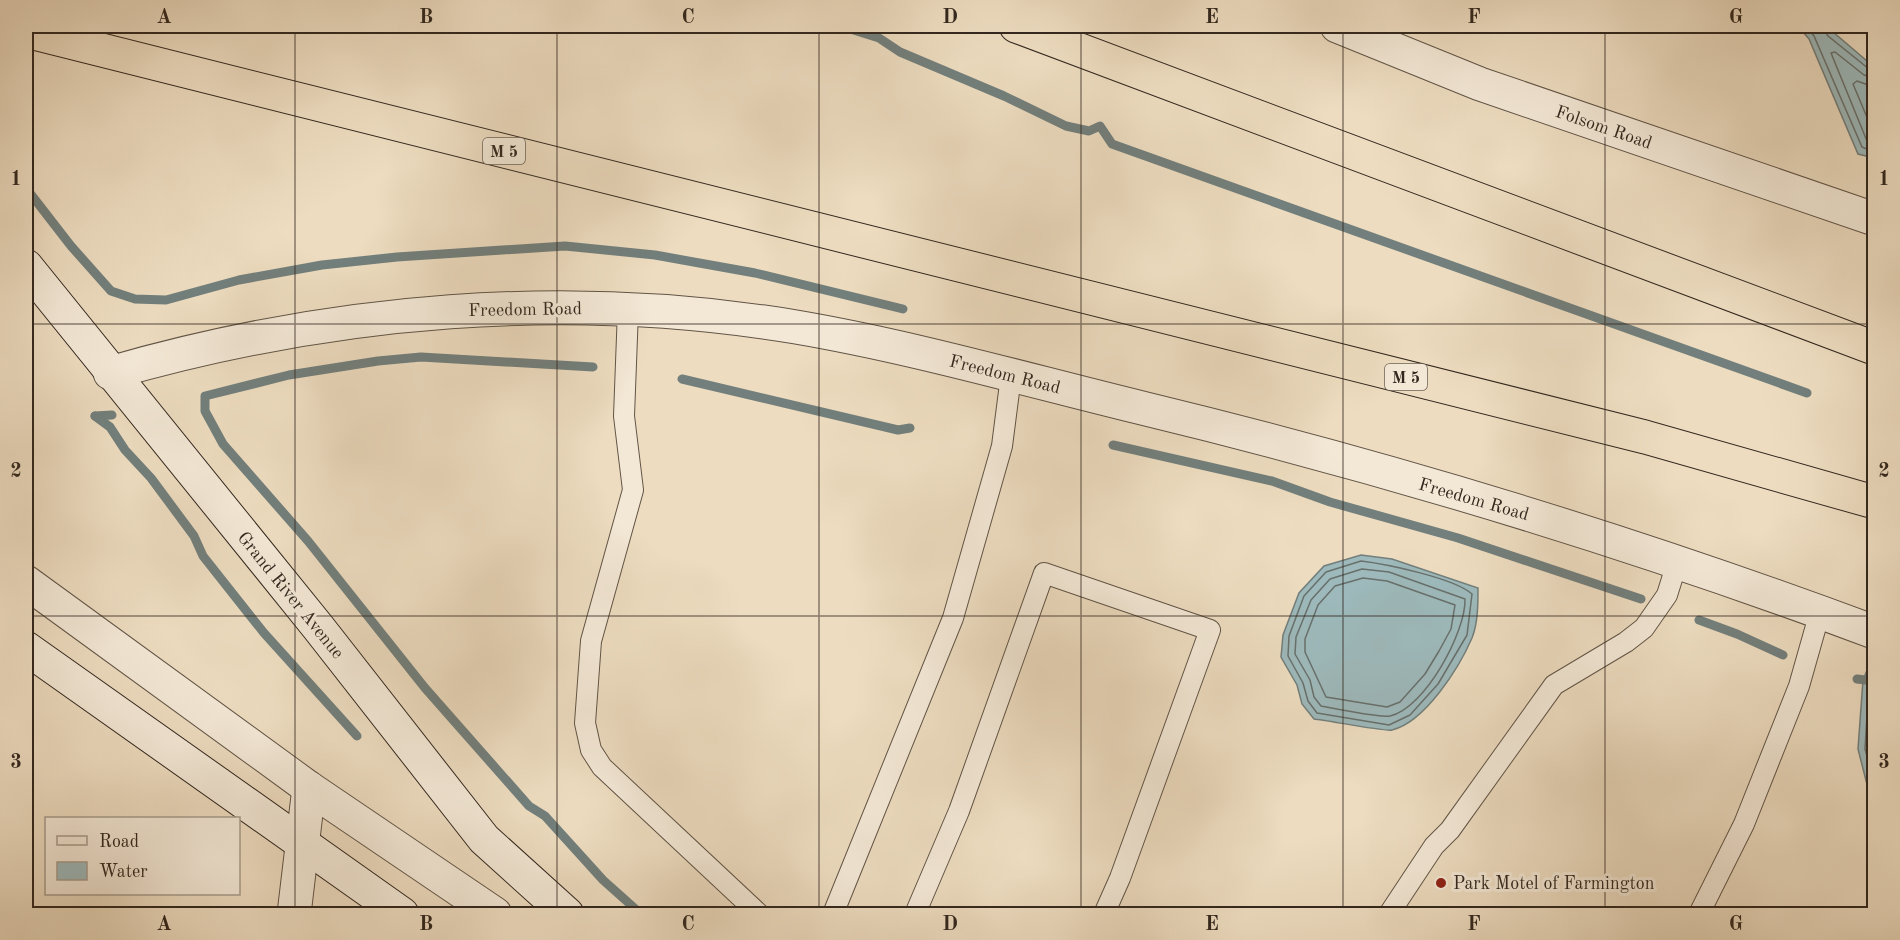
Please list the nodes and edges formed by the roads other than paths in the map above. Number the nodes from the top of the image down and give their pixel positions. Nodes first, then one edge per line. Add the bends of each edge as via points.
1 (1016, 26) edge
2 (1336, 26) edge
3 (26, 32) edge
4 (1875, 219) edge
5 (26, 266) edge
6 (628, 310) junction
7 (1875, 348) edge
8 (110, 373) junction
9 (1011, 376) junction
10 (1875, 502) edge
11 (1677, 562) junction
12 (26, 582) edge
13 (1820, 612) junction
14 (1875, 632) edge
15 (26, 648) edge
16 (309, 788) junction
17 (300, 844) junction
18 (294, 915) edge
19 (402, 915) edge
20 (495, 915) edge
21 (567, 915) edge
22 (759, 915) edge
23 (833, 915) edge
24 (915, 915) edge
25 (1104, 915) edge
26 (1389, 915) edge
27 (1699, 915) edge

1 - 7 highway
2 - 4 street, Folsom Road via 1480,84
3 - 10 highway, M 5 via 1645,437
5 - 8 street, Grand River Avenue
6 - 8 street, Freedom Road via 519,307 436,311 308,328 171,355
6 - 9 street, Freedom Road via 795,327 925,353
6 - 22 lane via 624,416 633,490 591,641 585,723 591,750 602,767
8 - 21 street, Grand River Avenue via 318,627 484,839
9 - 11 street, Freedom Road via 1266,438
9 - 23 lane via 1002,446 953,618
11 - 13 street, Freedom Road
11 - 26 lane via 1667,595 1644,628 1554,685 1450,830 1434,846
12 - 16 street
13 - 14 street, Freedom Road
13 - 27 lane via 1799,686 1774,750 1744,824
15 - 17 street
16 - 17 street
16 - 20 street
17 - 18 street
17 - 19 street
24 - 25 lane via 959,811 1044,573 1210,630

